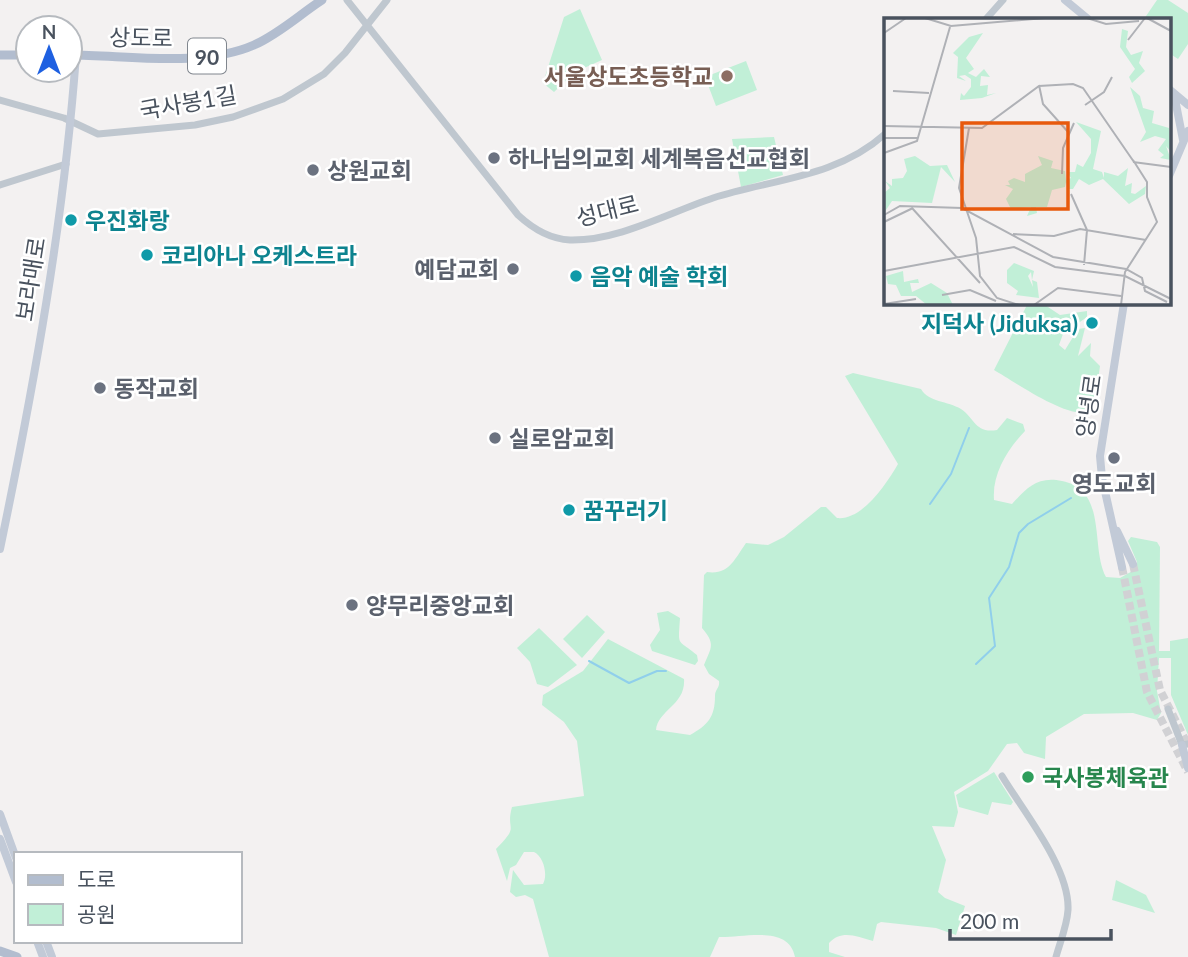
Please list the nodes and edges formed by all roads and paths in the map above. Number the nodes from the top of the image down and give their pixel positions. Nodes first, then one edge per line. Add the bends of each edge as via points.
1 (322, 0) edge
2 (347, 0) edge
3 (387, 0) edge
4 (1003, 0) edge
5 (1065, 0) edge
6 (987, 18) edge
7 (1086, 18) edge
8 (366, 25) junction
9 (84, 55) edge
10 (73, 84) edge
11 (1171, 92) edge
12 (0, 100) edge
13 (1188, 105) edge
14 (72, 124) junction
15 (1188, 131) edge
16 (884, 135) edge
17 (1183, 140) junction
18 (66, 164) junction
19 (1170, 173) edge
20 (0, 185) edge
21 (1124, 304) edge
22 (1110, 515) junction
23 (0, 549) edge
24 (1132, 564) tunnel mouth
25 (1122, 567) tunnel mouth
26 (1168, 709) dead end
27 (1185, 744) edge
28 (1188, 753) edge
29 (1188, 768) edge
30 (1002, 776) dead end
31 (0, 814) edge
32 (0, 839) edge
33 (14, 852) edge
34 (14, 877) edge
35 (0, 951) edge
36 (17, 957) edge
37 (1056, 957) edge

1 - 9 main road, 상도로 / 90 via 265,40 230,53
2 - 8 street, 성대로
3 - 8 street, 국사봉1길
4 - 6 street
5 - 7 main road
8 - 14 street, 국사봉1길 via 324,74 283,99 233,117 98,134
8 - 16 street, 성대로 via 518,215 533,227 566,240 607,235 715,197 804,176 856,156
10 - 14 main road, 보라매로
11 - 13 main road
11 - 17 main road
12 - 14 street
14 - 18 main road, 보라매로
15 - 17 main road
17 - 19 main road
18 - 20 street
18 - 23 main road, 보라매로 via 32,386
21 - 22 main road, 양녕로 via 1100,456
22 - 24 main road, 양녕로
22 - 25 main road, 양녕로
26 - 27 street
27 - 28 main road
27 - 29 main road
30 - 37 street via 1063,880 1068,909
31 - 33 main road
32 - 34 main road
35 - 36 main road

